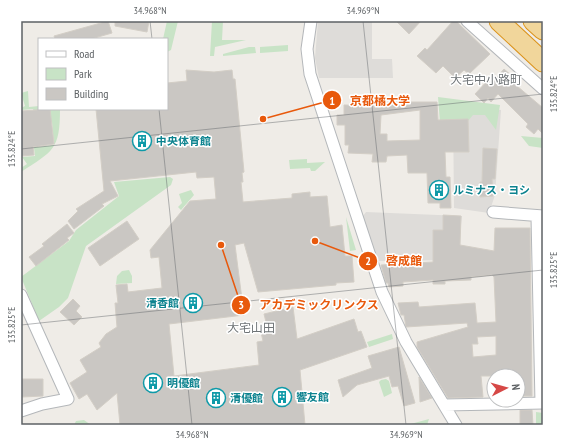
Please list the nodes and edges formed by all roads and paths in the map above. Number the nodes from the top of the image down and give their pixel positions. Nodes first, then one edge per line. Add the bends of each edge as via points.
1 (311, 21) edge
2 (467, 21) edge
3 (499, 21) edge
4 (533, 21) edge
5 (543, 30) edge
6 (543, 62) edge
7 (543, 89) edge
8 (493, 212) dead end
9 (540, 216) edge
10 (21, 295) edge
11 (542, 403) edge
12 (444, 405) junction
13 (21, 411) edge
14 (456, 425) edge

1 - 12 street via 307,49 310,74 382,292 406,342
2 - 7 street
3 - 6 highway
4 - 5 highway
8 - 9 street
9 - 11 street
10 - 13 street via 68,399
11 - 12 street
12 - 14 street

